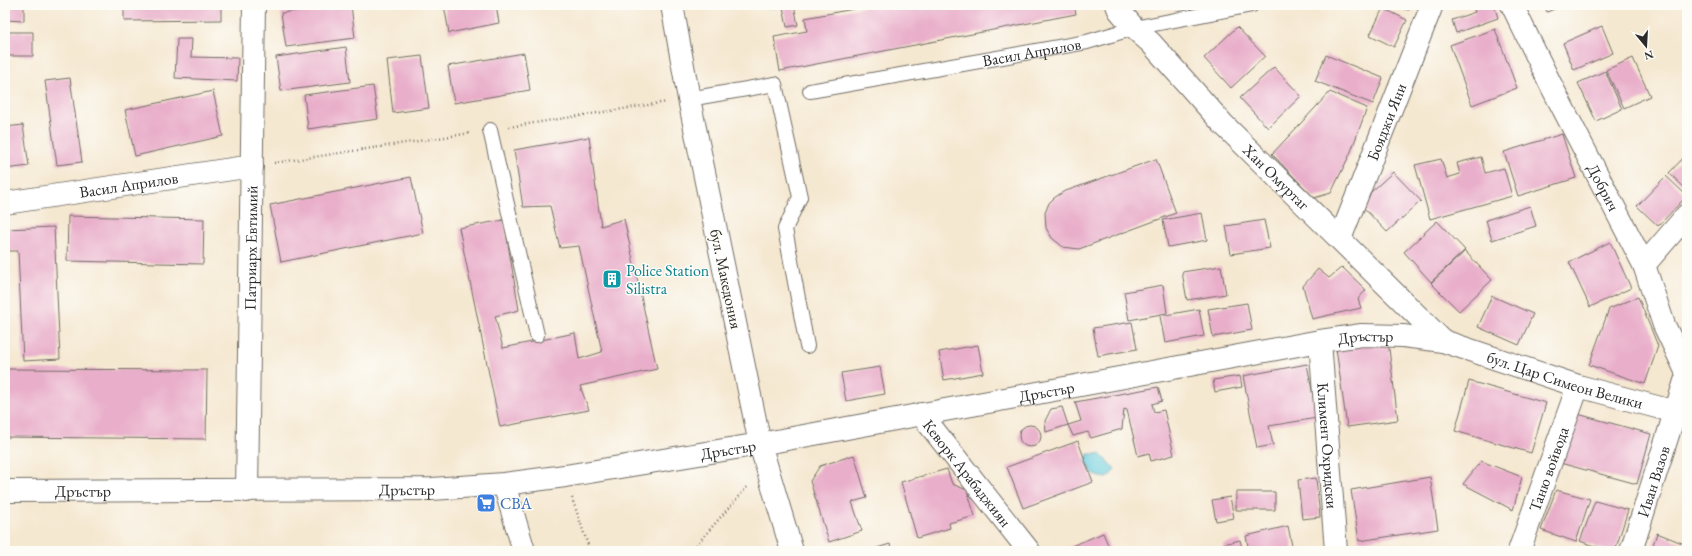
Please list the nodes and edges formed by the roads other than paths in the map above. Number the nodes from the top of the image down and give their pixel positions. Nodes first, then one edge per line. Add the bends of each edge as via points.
1 (254, 5) edge
2 (672, 5) edge
3 (1117, 5) edge
4 (1252, 5) edge
5 (1432, 5) edge
6 (1512, 5) edge
7 (1134, 28) junction
8 (810, 91) dead end
9 (689, 99) junction
10 (490, 130) dead end
11 (252, 166) junction
12 (5, 203) edge
13 (1687, 215) edge
14 (1340, 239) junction
15 (1644, 265) junction
16 (537, 335) dead end
17 (1320, 341) junction
18 (1443, 342) junction
19 (807, 346) dead end
20 (1687, 374) edge
21 (1578, 386) junction
22 (921, 414) junction
23 (1682, 414) edge
24 (760, 444) junction
25 (504, 484) junction
26 (5, 491) edge
27 (247, 491) junction
28 (524, 551) edge
29 (792, 551) edge
30 (1029, 551) edge
31 (1336, 551) edge
32 (1519, 551) edge
33 (1631, 551) edge

1 - 11 street, Патриарх Евтимий
2 - 9 street, бул. Македония
3 - 7 street, Хан Омуртаг
4 - 7 lane, Васил Априлов
5 - 14 street, Бояджи Яни
6 - 15 street, Добрич
7 - 8 lane, Васил Априлов via 1087,42
7 - 14 street, Хан Омуртаг via 1151,43 1223,124
9 - 19 lane via 775,84 800,197 785,229
9 - 24 street, бул. Македония
10 - 16 lane
11 - 12 street, Васил Априлов
11 - 27 street, Патриарх Евтимий
13 - 15 street
14 - 18 street, Хан Омуртаг
15 - 20 street, Добрич via 1664,325
17 - 18 street, Дръстър via 1362,336 1403,336
17 - 22 street, Дръстър
17 - 31 street, Климент Охридски
18 - 21 street, бул. Цар Симеон Велики
20 - 23 street, Добрич
21 - 23 street, бул. Цар Симеон Велики
21 - 32 street, Таню войвода
22 - 24 street, Дръстър
22 - 30 street, Кеворк Арабаджиян
23 - 33 street, Иван Вазов
24 - 25 street, Дръстър
24 - 29 street, бул. Македония
25 - 27 street, Дръстър via 432,489
25 - 28 street
26 - 27 street, Дръстър

